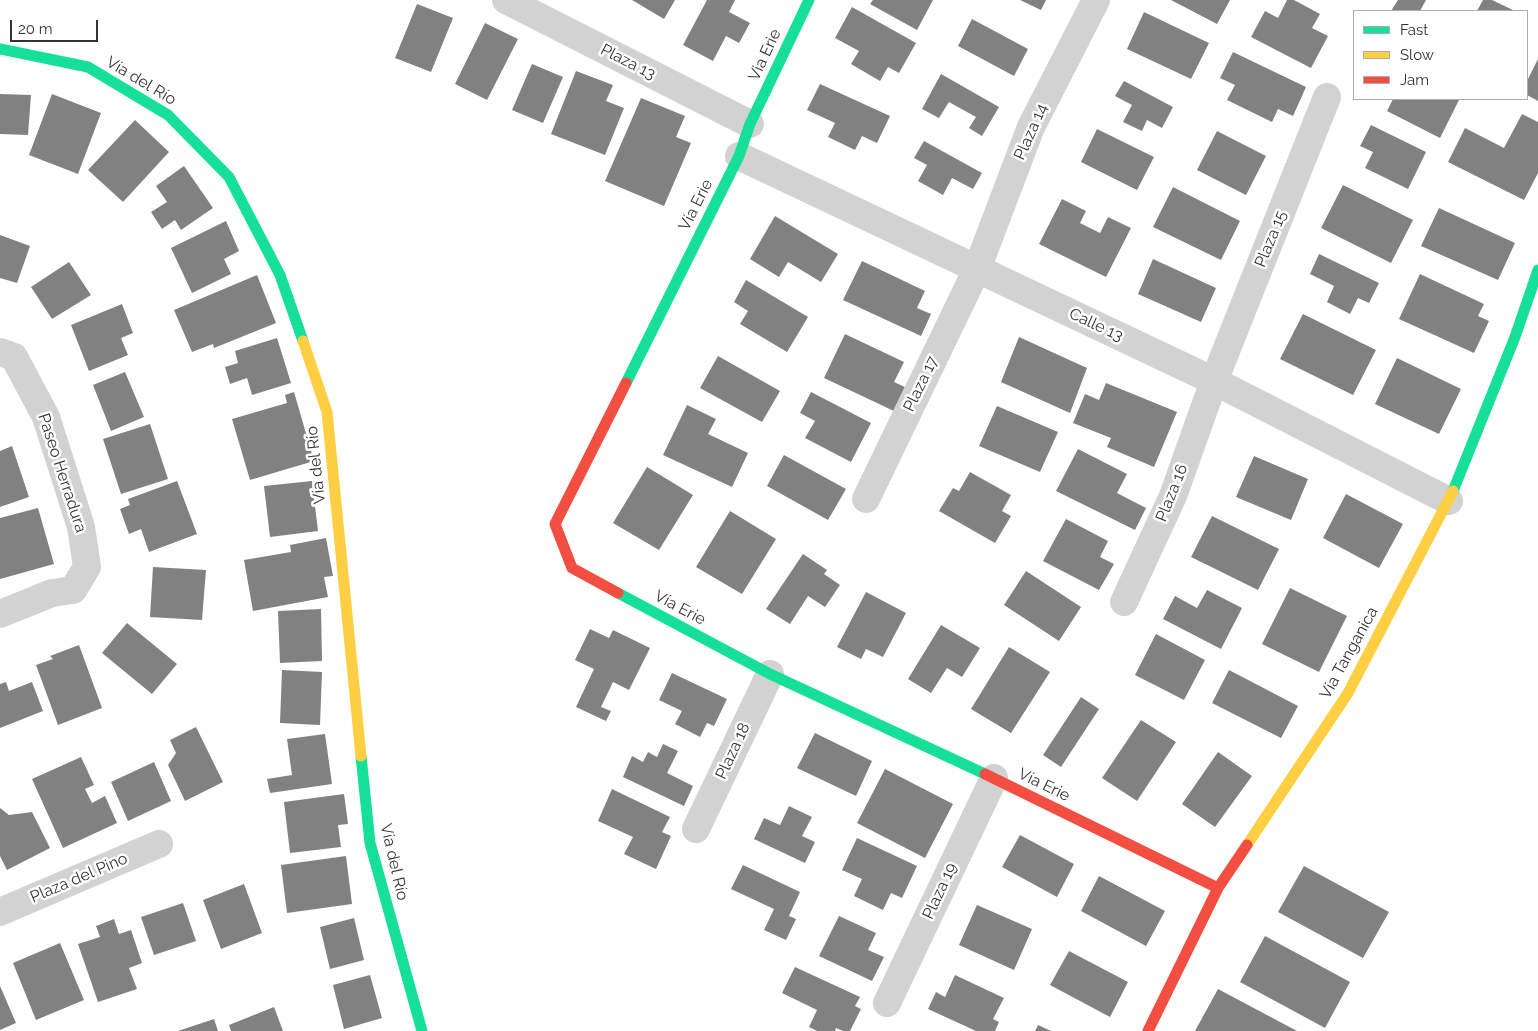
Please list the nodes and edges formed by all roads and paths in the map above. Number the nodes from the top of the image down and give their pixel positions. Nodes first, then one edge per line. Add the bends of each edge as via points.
1 (506, 0) edge
2 (809, 0) edge
3 (1096, 0) edge
4 (0, 49) edge
5 (1327, 97) dead end
6 (750, 124) junction
7 (738, 156) junction
8 (977, 270) junction
9 (1538, 270) edge
10 (0, 352) edge
11 (1214, 381) junction
12 (866, 499) dead end
13 (1449, 501) junction
14 (1124, 602) dead end
15 (0, 614) edge
16 (770, 674) junction
17 (994, 778) junction
18 (696, 829) dead end
19 (159, 844) dead end
20 (1218, 888) junction
21 (0, 912) edge
22 (887, 1003) dead end
23 (422, 1031) edge
24 (1148, 1031) edge

1 - 6 street, Plaza 13
2 - 6 street, Via Erie
3 - 8 street, Plaza 14 via 1031,126
4 - 23 street, Vía del Río via 88,67 168,115 229,177 280,275 327,412 370,843
5 - 11 street, Plaza 15
6 - 7 street, Vía Erie
7 - 8 street, Calle 13
7 - 16 street, Vía Erie via 555,524 572,568
8 - 11 street, Calle 13
8 - 12 street, Plaza 17
9 - 13 street, Vía Tanganica via 1515,337
10 - 15 street, Paseo Herradura via 14,357 46,417 81,527 87,567 73,590 52,593
11 - 13 street, Calle 13
11 - 14 street, Plaza 16 via 1173,496
13 - 20 street, Vía Tanganica via 1348,693
16 - 17 street, Vía Erie
16 - 18 street, Plaza 18
17 - 20 street, Vía Erie
17 - 22 street, Plaza 19
19 - 21 street, Plaza del Pino
20 - 24 street, Vía Tanganica

